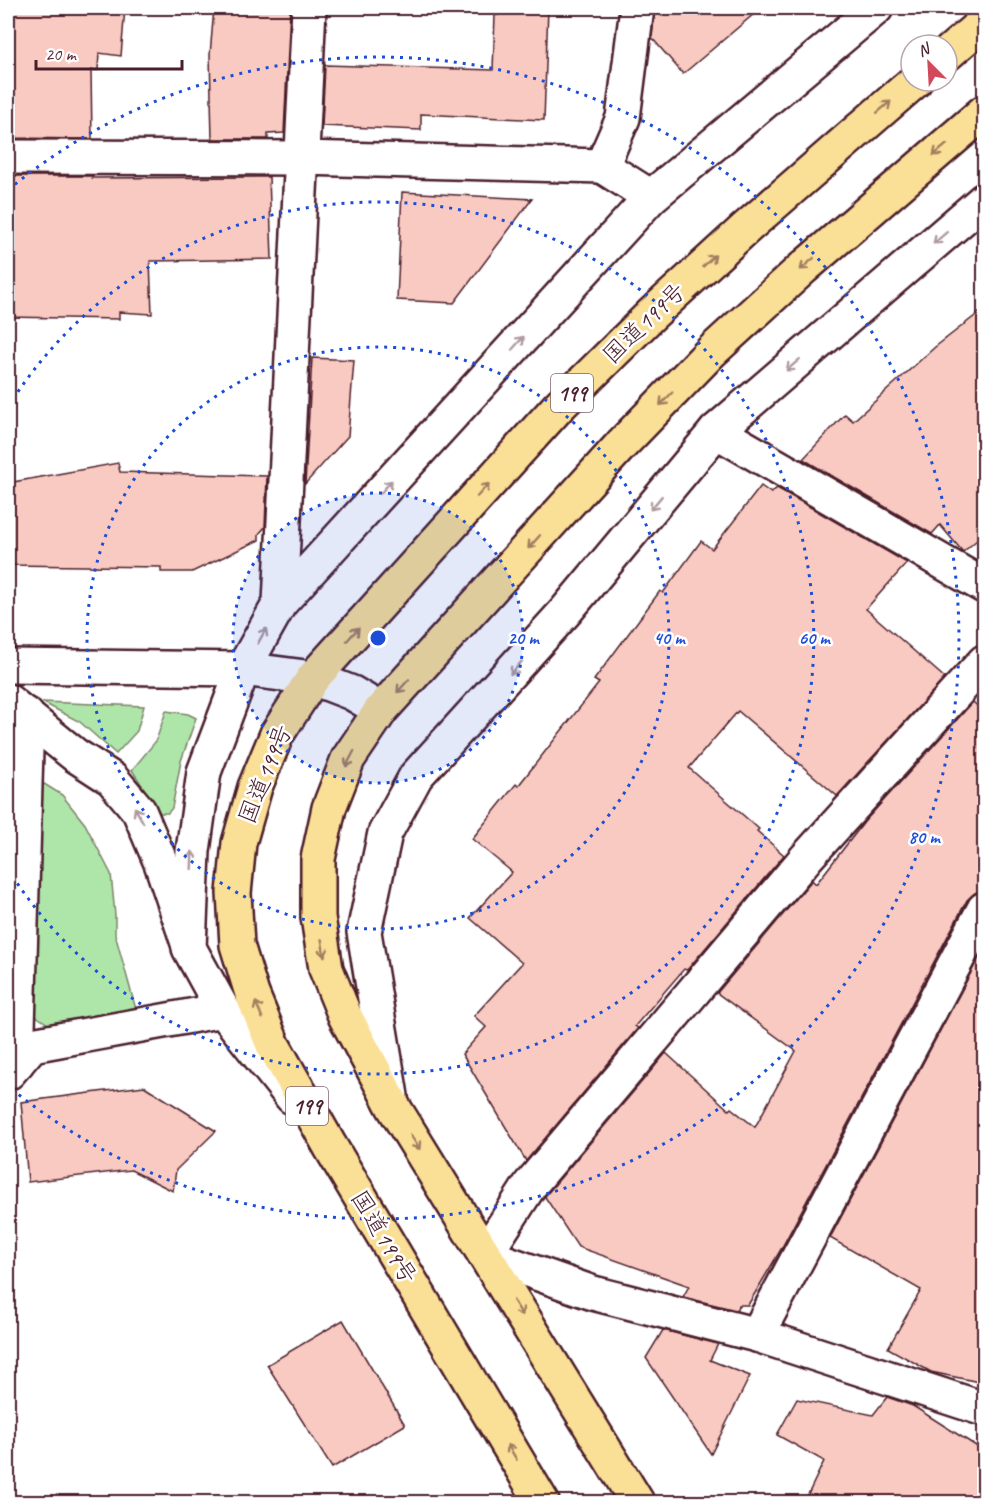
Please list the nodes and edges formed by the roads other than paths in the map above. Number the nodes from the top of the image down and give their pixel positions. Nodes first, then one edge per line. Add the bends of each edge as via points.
1 (309, 8) edge
2 (637, 8) edge
3 (876, 8) edge
4 (984, 22) edge
5 (959, 44) edge
6 (901, 93) edge
7 (984, 112) edge
8 (8, 158) edge
9 (302, 158) junction
10 (602, 166) junction
11 (651, 197) junction
12 (984, 200) edge
13 (716, 431) junction
14 (984, 586) edge
15 (280, 603) junction
16 (984, 662) edge
17 (8, 666) edge
18 (243, 669) junction
19 (313, 678) junction
20 (17, 708) edge
21 (381, 710) junction
22 (984, 909) edge
23 (189, 948) junction
24 (223, 1010) junction
25 (12, 1068) edge
26 (393, 1106) junction
27 (330, 1146) junction
28 (485, 1255) junction
29 (757, 1335) junction
30 (984, 1409) edge
31 (542, 1503) edge
32 (637, 1503) edge

1 - 9 street
2 - 10 street via 623,118
3 - 11 street
4 - 5 highway
19 -> 6 highway, 国道199号 / 199 via 559,406 651,314
7 -> 21 highway via 786,284 687,377
8 - 9 street
9 - 10 street
9 - 15 street
10 - 11 street
15 -> 11 street
12 -> 13 street
13 - 14 street
13 -> 26 street via 565,612 417,776 385,833 364,932
18 -> 15 street
16 - 28 street via 807,857 545,1167
17 - 18 street
18 - 19 street
23 -> 18 street via 193,851 204,772
19 - 21 street via 352,693
27 -> 19 highway, 国道199号 / 199 via 273,1045 252,994 237,945 234,893 239,843 255,787 277,734
23 -> 20 street via 139,811 112,779
20 - 25 street
21 -> 26 highway via 348,759 329,808 318,859 318,918 326,969 337,997
22 - 29 street
23 - 24 street
24 - 25 street via 32,1045
24 - 27 street
26 -> 28 highway
31 -> 27 highway, 国道199号 / 199
28 - 29 street via 593,1293
28 -> 32 highway
29 - 30 street

